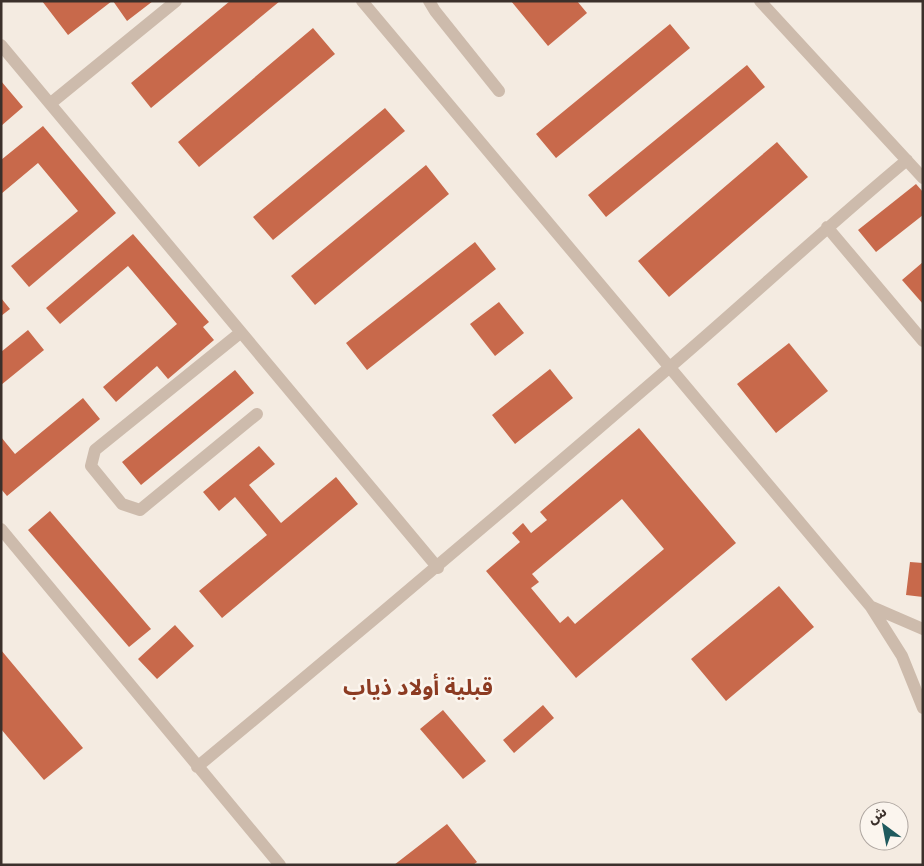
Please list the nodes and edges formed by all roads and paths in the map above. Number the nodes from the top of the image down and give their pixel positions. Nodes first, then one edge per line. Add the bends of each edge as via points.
1 (176, 1) edge
2 (362, 1) edge
3 (429, 1) edge
4 (760, 1) edge
5 (1, 45) edge
6 (498, 91) dead end
7 (51, 102) junction
8 (907, 160) junction
9 (923, 178) edge
10 (827, 227) junction
11 (240, 333) junction
12 (923, 340) edge
13 (670, 367) junction
14 (257, 414) dead end
15 (3, 536) edge
16 (438, 568) junction
17 (871, 607) junction
18 (923, 629) edge
19 (918, 684) edge
20 (923, 708) edge
21 (197, 767) junction
22 (280, 865) edge

1 - 7 street
2 - 13 street
3 - 6 street
4 - 8 street
5 - 7 street
7 - 11 street
8 - 9 street
8 - 10 street
10 - 12 street
10 - 13 street
11 - 14 street via 94,450 91,466 122,504 140,510
11 - 16 street
13 - 16 street
13 - 17 street
15 - 21 street
16 - 21 street
17 - 18 street
17 - 19 street
19 - 20 street
21 - 22 street

